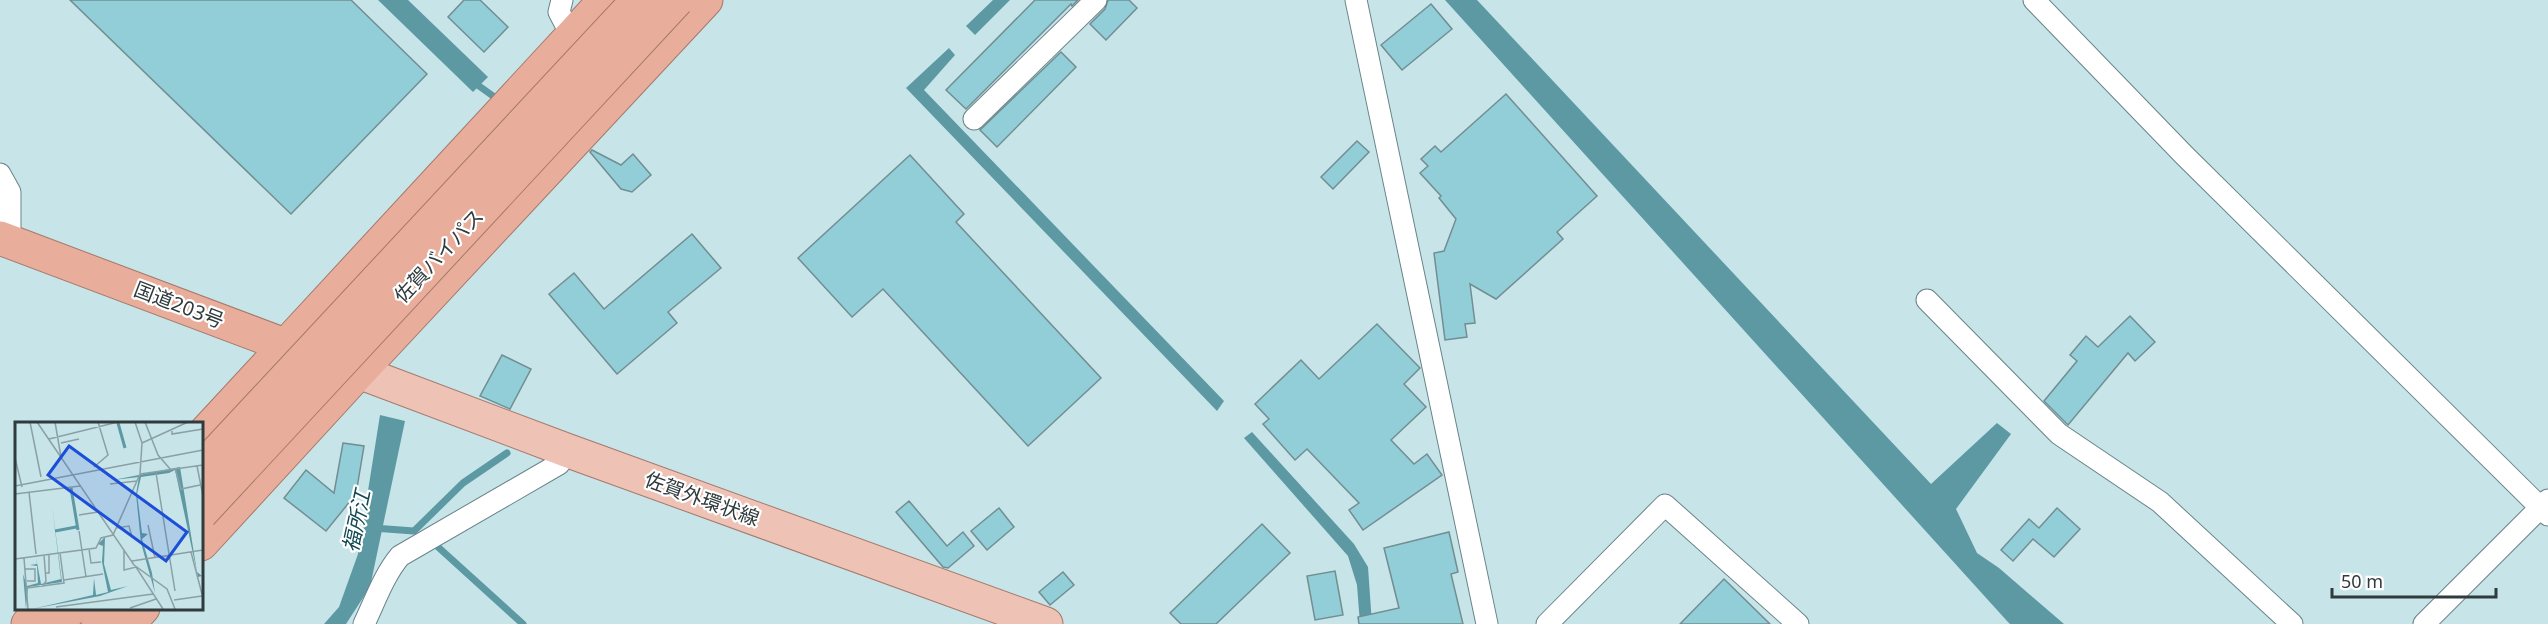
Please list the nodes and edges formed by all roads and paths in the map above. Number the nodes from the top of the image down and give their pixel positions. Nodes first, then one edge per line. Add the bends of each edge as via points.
1 (562, 0) edge
2 (605, 0) edge
3 (638, 0) edge
4 (676, 0) edge
5 (706, 0) edge
6 (1096, 0) edge
7 (1356, 0) edge
8 (2034, 0) edge
9 (571, 35) junction
10 (974, 119) dead end
11 (0, 174) edge
12 (5, 239) edge
13 (1927, 300) dead end
14 (285, 345) junction
15 (359, 372) junction
16 (202, 435) edge
17 (566, 450) junction
18 (202, 468) edge
19 (2546, 508) edge
20 (202, 512) edge
21 (202, 543) edge
22 (43, 609) edge
23 (71, 609) edge
24 (112, 609) edge
25 (142, 609) edge
26 (28, 624) edge
27 (56, 624) edge
28 (98, 624) edge
29 (128, 624) edge
30 (364, 624) edge
31 (1046, 624) edge
32 (1487, 624) edge
33 (1547, 624) edge
34 (1798, 624) edge
35 (2292, 624) edge
36 (2424, 624) edge

1 - 9 street via 559,12
2 - 9 highway
3 - 18 highway, 佐賀バイパス, bridge
4 - 20 highway, 佐賀バイパス, bridge
5 - 15 highway
6 - 10 street
7 - 32 street
8 - 19 street via 2184,155
9 - 14 highway
11 - 12 street via 10,192
12 - 14 highway, 国道203号
13 - 35 street via 2059,434 2160,502
14 - 15 highway, 国道203号
14 - 16 highway
15 - 17 main road, 佐賀外環状線
15 - 21 highway
17 - 30 street via 559,464 400,556 389,569
17 - 31 main road, 佐賀外環状線
19 - 36 street
22 - 26 highway
23 - 27 highway
24 - 28 highway
25 - 29 highway
33 - 34 street via 1665,506

